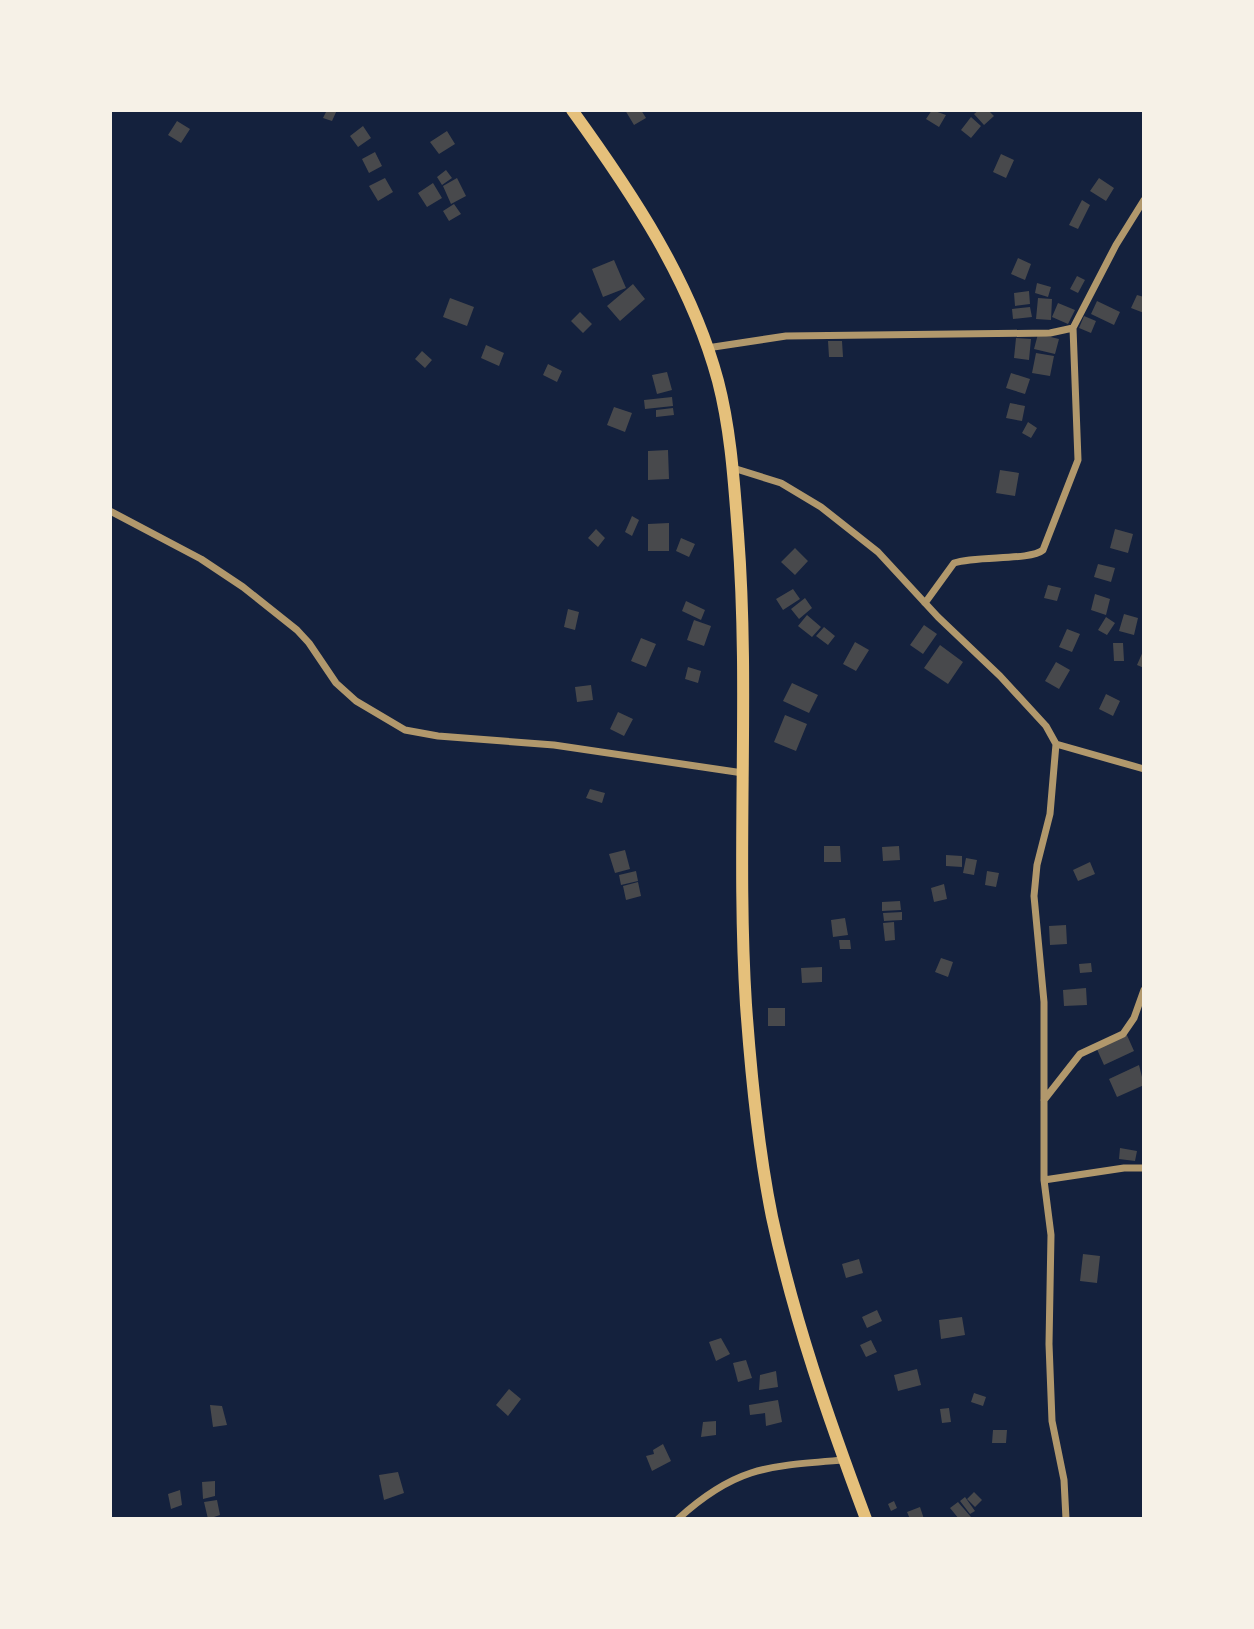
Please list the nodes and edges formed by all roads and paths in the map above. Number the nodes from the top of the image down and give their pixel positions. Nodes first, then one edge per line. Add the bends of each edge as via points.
1 (572, 110) edge
2 (1144, 200) edge
3 (1073, 328) junction
4 (707, 348) junction
5 (733, 468) junction
6 (110, 511) edge
7 (925, 603) junction
8 (1056, 744) junction
9 (1144, 769) edge
10 (744, 773) junction
11 (1144, 990) edge
12 (1044, 1101) junction
13 (1144, 1168) edge
14 (1044, 1180) junction
15 (844, 1460) junction
16 (678, 1519) edge
17 (866, 1519) edge
18 (1066, 1519) edge

1 - 4 main road via 642,211 681,285
2 - 3 street
3 - 4 street via 1050,333 786,335
3 - 7 street via 1078,460 1042,550 1026,557 985,556 954,563
4 - 5 main road via 726,416
5 - 7 street via 781,483 821,507 878,552
5 - 10 main road via 744,610
6 - 10 street via 243,587 297,630 356,702 405,730 554,745
7 - 8 street via 1000,676 1046,726
8 - 9 street
8 - 12 street via 1051,814 1034,896 1044,1002
10 - 15 main road via 746,1004 759,1138 789,1286
11 - 12 street via 1134,1018 1122,1034 1080,1054
12 - 14 street
13 - 14 street
14 - 18 street via 1051,1235 1052,1421 1064,1480
15 - 16 street via 769,1466 733,1478 703,1495
15 - 17 main road

